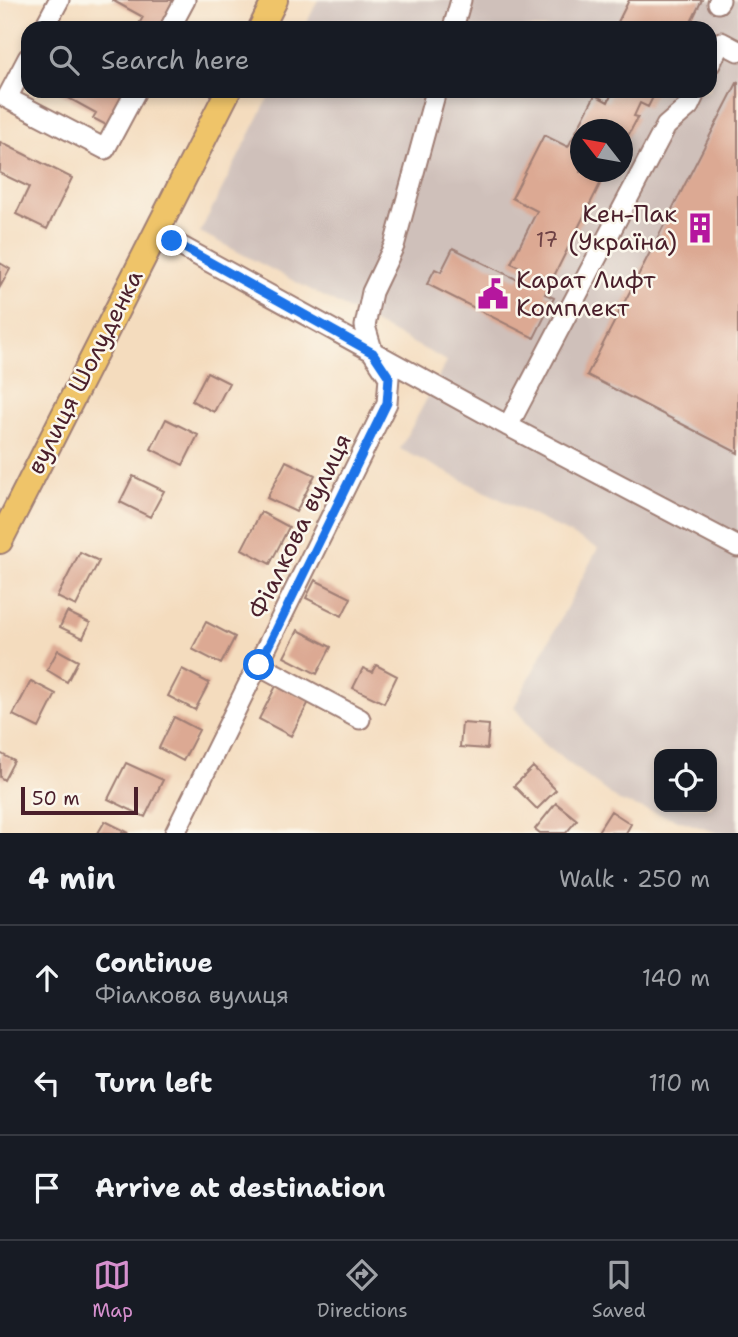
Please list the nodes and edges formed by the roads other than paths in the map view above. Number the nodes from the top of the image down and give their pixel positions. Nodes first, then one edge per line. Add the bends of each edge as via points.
1 (59, 0) edge
2 (185, 0) edge
3 (275, 0) edge
4 (461, 0) edge
5 (48, 21) edge
6 (174, 21) edge
7 (264, 21) edge
8 (455, 21) edge
9 (717, 50) edge
10 (738, 51) edge
11 (21, 71) edge
12 (132, 98) edge
13 (224, 98) edge
14 (434, 98) edge
15 (693, 98) edge
16 (155, 232) junction
17 (373, 353) junction
18 (508, 426) junction
19 (0, 541) edge
20 (738, 548) edge
21 (259, 665) junction
22 (360, 719) dead end
23 (175, 833) edge

1 - 5 street
2 - 6 street
3 - 7 main road
4 - 8 street
9 - 10 street via 721,42
11 - 12 street via 7,98 105,149
13 - 16 main road, вулиця Шолуденка
14 - 17 street, Фіалкова вулиця via 394,246 372,292 365,326
15 - 18 street via 666,126
16 - 17 street
16 - 19 main road, вулиця Шолуденка
17 - 18 street
17 - 21 street, Фіалкова вулиця via 389,377 387,403
18 - 20 street
21 - 22 street
21 - 23 street, Фіалкова вулиця

